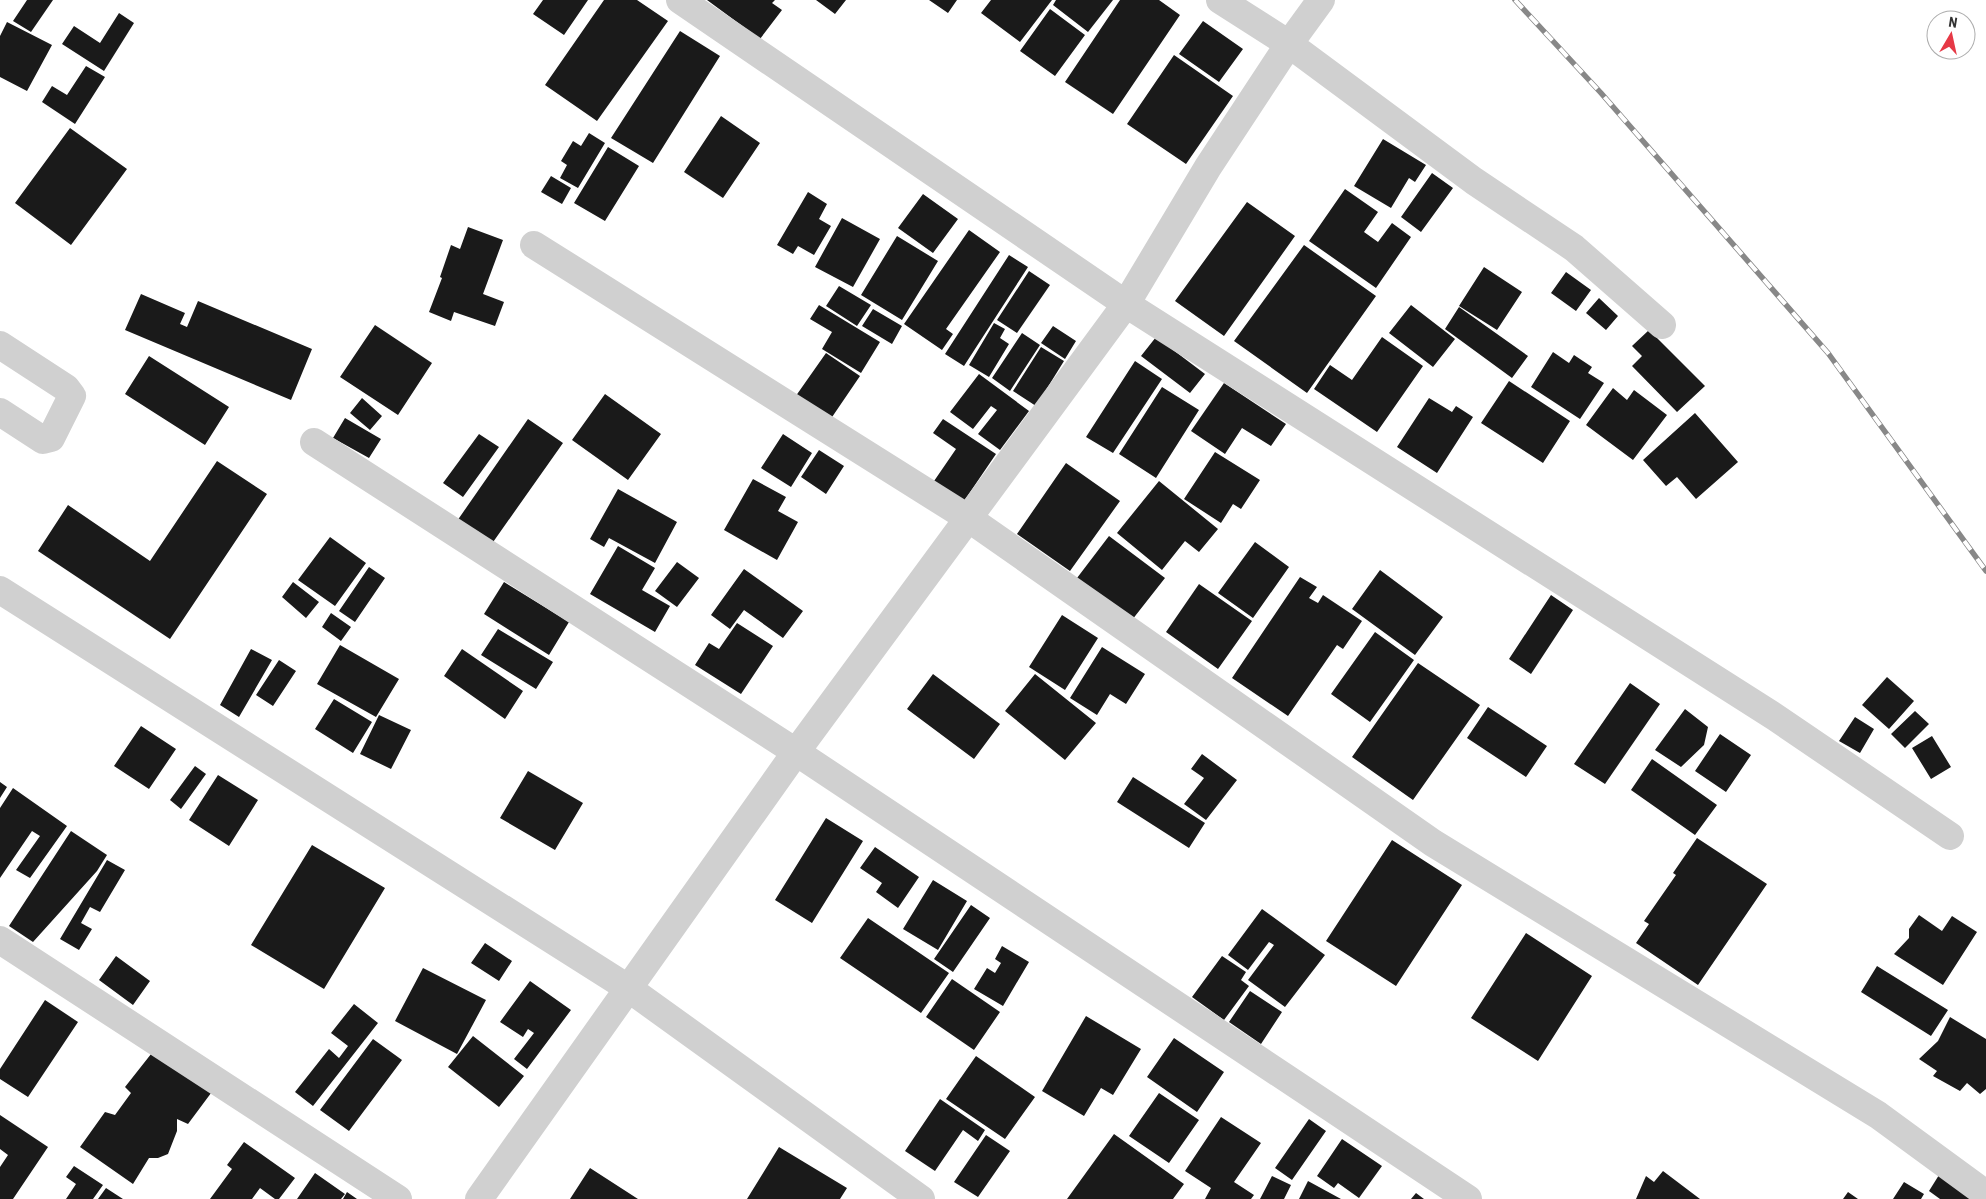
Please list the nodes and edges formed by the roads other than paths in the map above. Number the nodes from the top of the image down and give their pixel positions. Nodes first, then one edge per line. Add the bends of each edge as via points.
1 (680, 0) edge
2 (1220, 0) edge
3 (1321, 0) edge
4 (1289, 44) junction
5 (534, 245) dead end
6 (1126, 304) junction
7 (1662, 325) dead end
8 (0, 345) edge
9 (0, 412) edge
10 (314, 442) dead end
11 (968, 518) junction
12 (0, 590) edge
13 (796, 752) junction
14 (1950, 836) dead end
15 (0, 940) edge
16 (628, 988) junction
17 (1986, 1194) edge
18 (398, 1199) edge
19 (479, 1199) edge
20 (921, 1199) edge
21 (1468, 1199) edge

1 - 6 street
2 - 4 street
3 - 4 street
4 - 6 street via 1208,167
4 - 7 street via 1474,181 1574,248
5 - 11 street
6 - 11 street
6 - 14 street via 1774,717
8 - 9 street via 66,388 72,396 51,438 43,440
10 - 13 street
11 - 13 street
11 - 17 street via 1433,843 1878,1115
12 - 16 street
13 - 16 street
13 - 21 street
15 - 18 street
16 - 19 street
16 - 20 street

